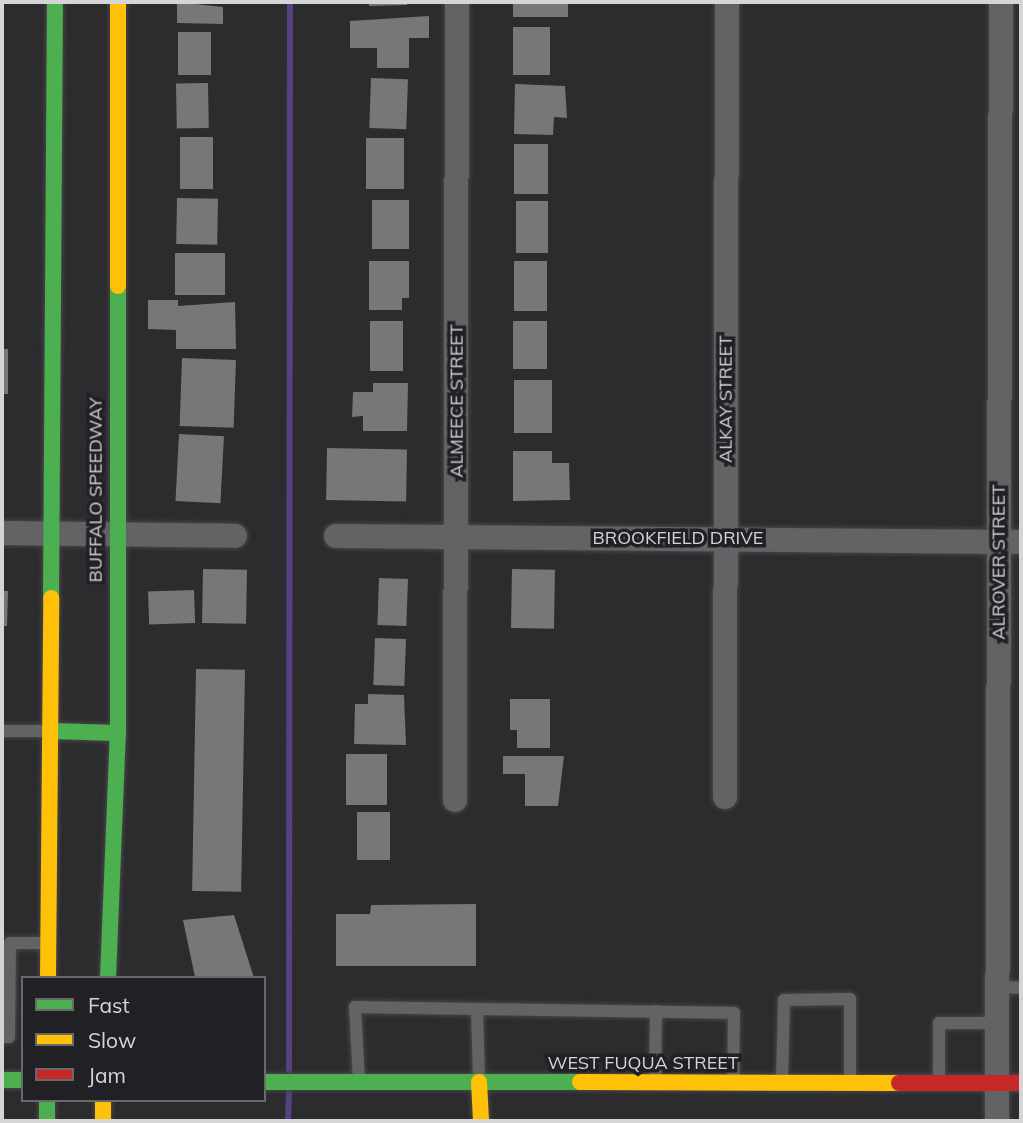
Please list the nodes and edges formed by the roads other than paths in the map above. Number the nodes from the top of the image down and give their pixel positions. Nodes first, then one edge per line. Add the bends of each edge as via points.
1 (55, 2) edge
2 (118, 2) edge
3 (457, 2) edge
4 (726, 2) edge
5 (1001, 2) edge
6 (114, 532) junction
7 (2, 533) edge
8 (50, 533) junction
9 (235, 536) dead end
10 (336, 536) dead end
11 (457, 538) junction
12 (726, 538) junction
13 (1010, 542) edge
14 (2, 731) edge
15 (51, 731) junction
16 (118, 733) junction
17 (725, 797) dead end
18 (454, 800) dead end
19 (48, 943) junction
20 (6, 973) edge
21 (47, 976) edge
22 (108, 976) edge
23 (1010, 987) edge
24 (477, 1009) junction
25 (656, 1011) junction
26 (998, 1023) junction
27 (2, 1037) edge
28 (2, 1080) edge
29 (21, 1080) edge
30 (266, 1082) edge
31 (359, 1082) junction
32 (479, 1082) junction
33 (655, 1082) junction
34 (733, 1082) junction
35 (782, 1083) junction
36 (850, 1083) junction
37 (939, 1083) junction
38 (1010, 1083) edge
39 (47, 1102) edge
40 (103, 1102) edge
41 (47, 1121) edge
42 (103, 1121) edge
43 (481, 1121) edge
44 (998, 1121) edge

1 - 8 main road
2 - 6 main road, BUFFALO SPEEDWAY
3 - 11 street, ALMEECE STREET
4 - 12 street, ALKAY STREET
5 - 13 street, ALROVER STREET
6 - 8 street
6 - 9 street
6 - 16 main road, BUFFALO SPEEDWAY
7 - 8 street
8 - 15 main road
10 - 11 street, BROOKFIELD DRIVE
11 - 12 street, BROOKFIELD DRIVE
11 - 18 street, ALMEECE STREET
12 - 13 street, BROOKFIELD DRIVE
12 - 17 street, ALKAY STREET
13 - 23 street, ALROVER STREET
14 - 15 lane
15 - 16 main road
15 - 19 main road
16 - 22 main road, BUFFALO SPEEDWAY
19 - 20 lane via 10,943
19 - 21 main road
20 - 27 lane via 9,1037
23 - 26 street, ALROVER STREET
24 - 25 lane
24 - 31 lane via 355,1007
24 - 32 lane
25 - 33 lane
25 - 34 lane via 733,1013
26 - 37 lane via 939,1023
26 - 38 street, ALROVER STREET
28 - 29 main road
30 - 31 main road, WEST FUQUA STREET
31 - 32 main road, WEST FUQUA STREET
32 - 33 main road, WEST FUQUA STREET
32 - 43 main road
33 - 34 main road, WEST FUQUA STREET
34 - 35 main road, WEST FUQUA STREET
35 - 36 main road, WEST FUQUA STREET
35 - 36 lane via 784,1000 850,999
36 - 37 main road, WEST FUQUA STREET
37 - 38 main road, WEST FUQUA STREET
38 - 44 street, ALROVER STREET
39 - 41 main road
40 - 42 main road

